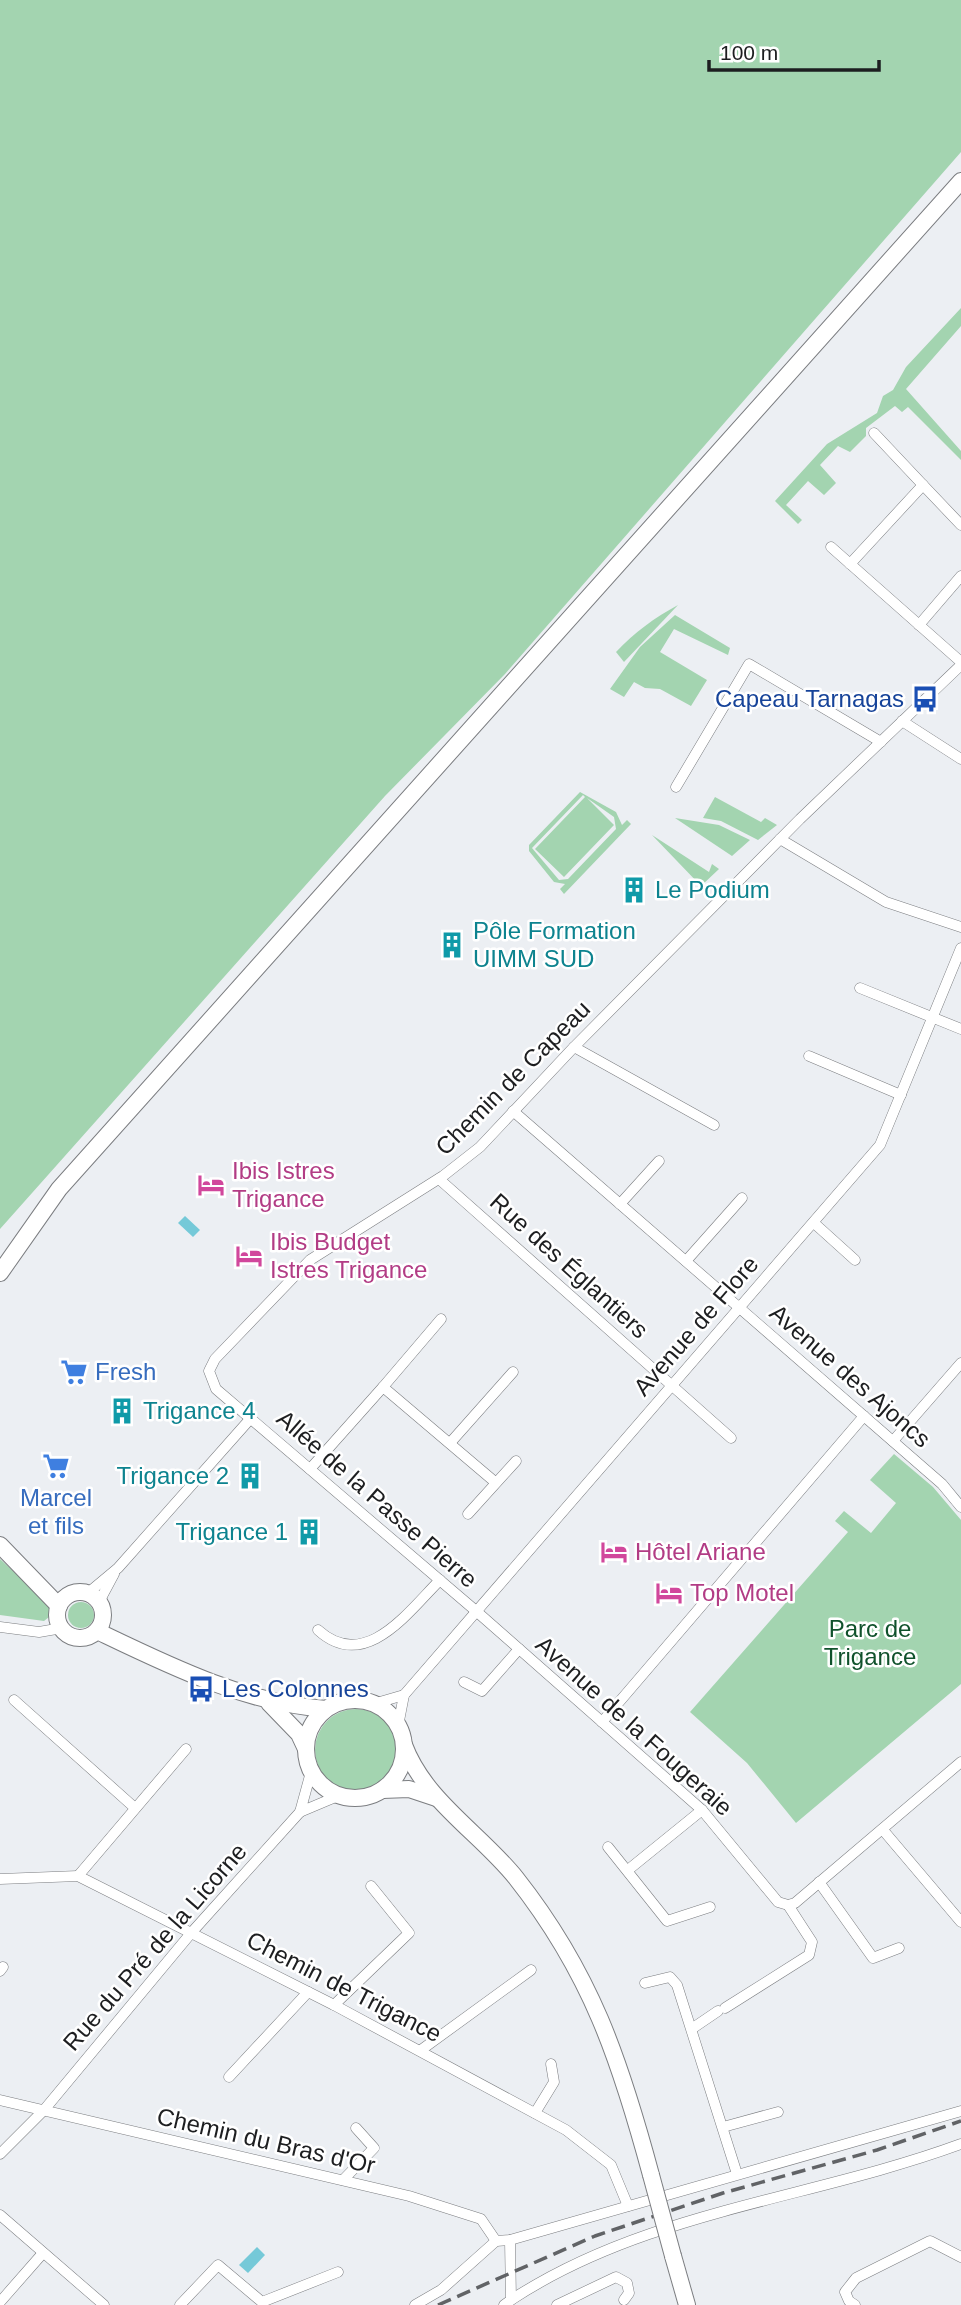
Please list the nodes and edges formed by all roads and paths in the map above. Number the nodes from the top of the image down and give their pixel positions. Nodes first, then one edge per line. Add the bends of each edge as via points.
1 (961, 181) edge
2 (874, 433) dead end
3 (923, 485) junction
4 (961, 525) edge
5 (831, 547) dead end
6 (850, 564) junction
7 (961, 576) edge
8 (919, 625) junction
9 (961, 664) edge
10 (902, 721) junction
11 (881, 742) junction
12 (961, 759) edge
13 (676, 787) dead end
14 (780, 839) junction
15 (961, 927) edge
16 (961, 948) edge
17 (860, 988) dead end
18 (933, 1017) junction
19 (961, 1029) edge
20 (574, 1047) junction
21 (809, 1056) dead end
22 (901, 1095) junction
23 (513, 1111) junction
24 (715, 1125) dead end
25 (659, 1161) dead end
26 (439, 1179) junction
27 (742, 1198) dead end
28 (620, 1204) junction
29 (814, 1223) junction
30 (855, 1260) dead end
31 (686, 1261) junction
32 (0, 1273) edge
33 (740, 1309) junction
34 (441, 1319) dead end
35 (961, 1363) edge
36 (513, 1372) dead end
37 (671, 1385) junction
38 (383, 1387) junction
39 (864, 1416) junction
40 (251, 1418) junction
41 (731, 1438) dead end
42 (893, 1441) junction
43 (450, 1443) junction
44 (516, 1461) dead end
45 (310, 1469) junction
46 (495, 1482) junction
47 (961, 1507) edge
48 (468, 1514) dead end
49 (0, 1545) edge
50 (32, 1575) junction
51 (440, 1580) junction
52 (59, 1606) junction
53 (92, 1607) junction
54 (476, 1611) junction
55 (0, 1628) edge
56 (62, 1629) junction
57 (318, 1630) dead end
58 (519, 1649) junction
59 (464, 1682) dead end
60 (404, 1695) junction
61 (14, 1700) dead end
62 (269, 1703) junction
63 (373, 1704) junction
64 (326, 1709) junction
65 (602, 1722) junction
66 (398, 1726) junction
67 (404, 1745) junction
68 (186, 1749) dead end
69 (306, 1749) junction
70 (959, 1769) edge
71 (311, 1772) junction
72 (382, 1790) junction
73 (338, 1796) junction
74 (436, 1798) junction
75 (135, 1808) junction
76 (702, 1810) junction
77 (300, 1812) junction
78 (883, 1830) junction
79 (608, 1847) dead end
80 (628, 1870) junction
81 (78, 1876) junction
82 (0, 1880) edge
83 (819, 1882) junction
84 (371, 1886) dead end
85 (788, 1905) junction
86 (710, 1907) dead end
87 (961, 1922) edge
88 (192, 1933) junction
89 (899, 1948) dead end
90 (531, 1970) dead end
91 (645, 1983) dead end
92 (308, 1992) junction
93 (334, 2005) junction
94 (693, 2028) junction
95 (421, 2050) junction
96 (551, 2064) dead end
97 (229, 2077) dead end
98 (0, 2100) edge
99 (44, 2110) junction
100 (961, 2111) edge
101 (778, 2112) dead end
102 (535, 2113) junction
103 (723, 2127) junction
104 (356, 2128) dead end
105 (961, 2144) edge
106 (0, 2154) edge
107 (737, 2174) junction
108 (343, 2180) junction
109 (628, 2206) junction
110 (0, 2216) edge
111 (510, 2240) junction
112 (496, 2241) junction
113 (43, 2252) junction
114 (961, 2257) edge
115 (338, 2272) dead end
116 (624, 2300) dead end
117 (0, 2302) edge
118 (508, 2303) edge
119 (104, 2305) edge
120 (180, 2305) edge
121 (415, 2305) edge
122 (557, 2305) edge
123 (687, 2305) edge
124 (855, 2305) edge

1 - 32 main road via 68,1179
2 - 3 street
3 - 4 street
3 - 6 street
5 - 6 street
6 - 8 street
7 - 8 street
8 - 9 street
9 - 10 street, Chemin de Capeau
10 - 11 street, Chemin de Capeau
10 - 12 street
11 - 13 street via 749,664
11 - 14 street, Chemin de Capeau
14 - 15 street via 886,902
14 - 20 street, Chemin de Capeau
16 - 18 street, Avenue de Flore
17 - 18 street
18 - 19 street
18 - 22 street, Avenue de Flore
20 - 23 street, Chemin de Capeau
20 - 24 street
21 - 22 street
22 - 29 street, Avenue de Flore via 880,1145
23 - 26 street, Chemin de Capeau via 480,1147
23 - 28 street, Avenue des Ajoncs
25 - 28 street
26 - 37 street, Rue des Églantiers
26 - 40 street, Chemin de Capeau via 310,1260 215,1359 209,1371 216,1389
27 - 31 street
28 - 31 street, Avenue des Ajoncs
29 - 30 street
29 - 33 street, Avenue de Flore
31 - 33 street, Avenue des Ajoncs
33 - 37 street, Avenue de Flore
33 - 39 street, Avenue des Ajoncs
34 - 38 street
35 - 42 street
36 - 43 street
37 - 41 street, Rue des Églantiers
37 - 54 street, Avenue de Flore
38 - 43 street
38 - 45 street
39 - 42 street, Avenue des Ajoncs
39 - 65 street
40 - 45 street, Allée de la Passe Pierre
40 - 53 street via 118,1568
42 - 47 street, Avenue des Ajoncs
43 - 46 street
44 - 46 street
45 - 51 street, Allée de la Passe Pierre
46 - 48 street
49 - 50 main road
50 - 52 main road
50 - 53 main road
51 - 54 street, Allée de la Passe Pierre
51 - 57 street via 383,1636 368,1644 329,1640
52 - 53 main road
52 - 56 main road
53 - 56 main road via 83,1637
53 - 62 main road via 133,1648
54 - 58 street, Avenue de la Fougeraie
54 - 60 street, Avenue de Flore
55 - 56 street
58 - 59 street via 482,1691
58 - 65 street, Avenue de la Fougeraie
60 - 63 street
60 - 66 street, Avenue de Flore
61 - 75 street
62 - 64 main road
62 - 69 main road via 293,1727
63 - 64 main road via 349,1700
63 - 66 main road
64 - 69 main road via 315,1720
65 - 76 street, Avenue de la Fougeraie
66 - 67 main road
67 - 72 main road via 399,1771
67 - 74 main road via 418,1776
68 - 75 street
69 - 71 main road
70 - 78 street
71 - 73 main road
71 - 77 street
72 - 73 main road via 368,1797
72 - 74 main road via 409,1789
73 - 77 street
74 - 123 main road, bridge via 514,1876 580,1972 615,2052
75 - 81 street
76 - 80 street
76 - 85 street, Avenue de la Fougeraie via 778,1902
77 - 88 street, Rue du Pré de la Licorne
78 - 83 street
78 - 87 street
79 - 80 street
80 - 86 street via 667,1921
81 - 82 street, Chemin de Trigance
81 - 88 street, Chemin de Trigance
83 - 85 street
83 - 89 street via 873,1958
84 - 93 street via 409,1933
85 - 94 street, Avenue de la Fougeraie via 812,1942 812,1951
88 - 92 street, Chemin de Trigance
88 - 99 street, Rue du Pré de la Licorne
90 - 95 street
91 - 94 street via 670,1977 681,1992
92 - 93 street, Chemin de Trigance
92 - 97 street
93 - 95 street, Chemin de Trigance
94 - 103 street
95 - 102 street, Chemin de Trigance
96 - 102 street via 554,2082
98 - 99 street, Chemin du Bras d'Or
99 - 106 street, Rue du Pré de la Licorne
99 - 108 street, Chemin du Bras d'Or
100 - 107 street
101 - 103 street
102 - 109 street, Chemin de Trigance via 611,2165
103 - 107 street
104 - 108 street via 373,2148
105 - 118 street via 916,2161 688,2221 542,2280
107 - 109 street
108 - 112 street, Chemin du Bras d'Or via 481,2219
109 - 111 street
110 - 113 street
111 - 112 street
111 - 118 street
112 - 121 street via 441,2290
113 - 117 street
113 - 119 street
114 - 124 street via 930,2241 856,2278 845,2292
115 - 120 street via 262,2302 218,2265
116 - 122 street via 629,2293 627,2283 616,2277

